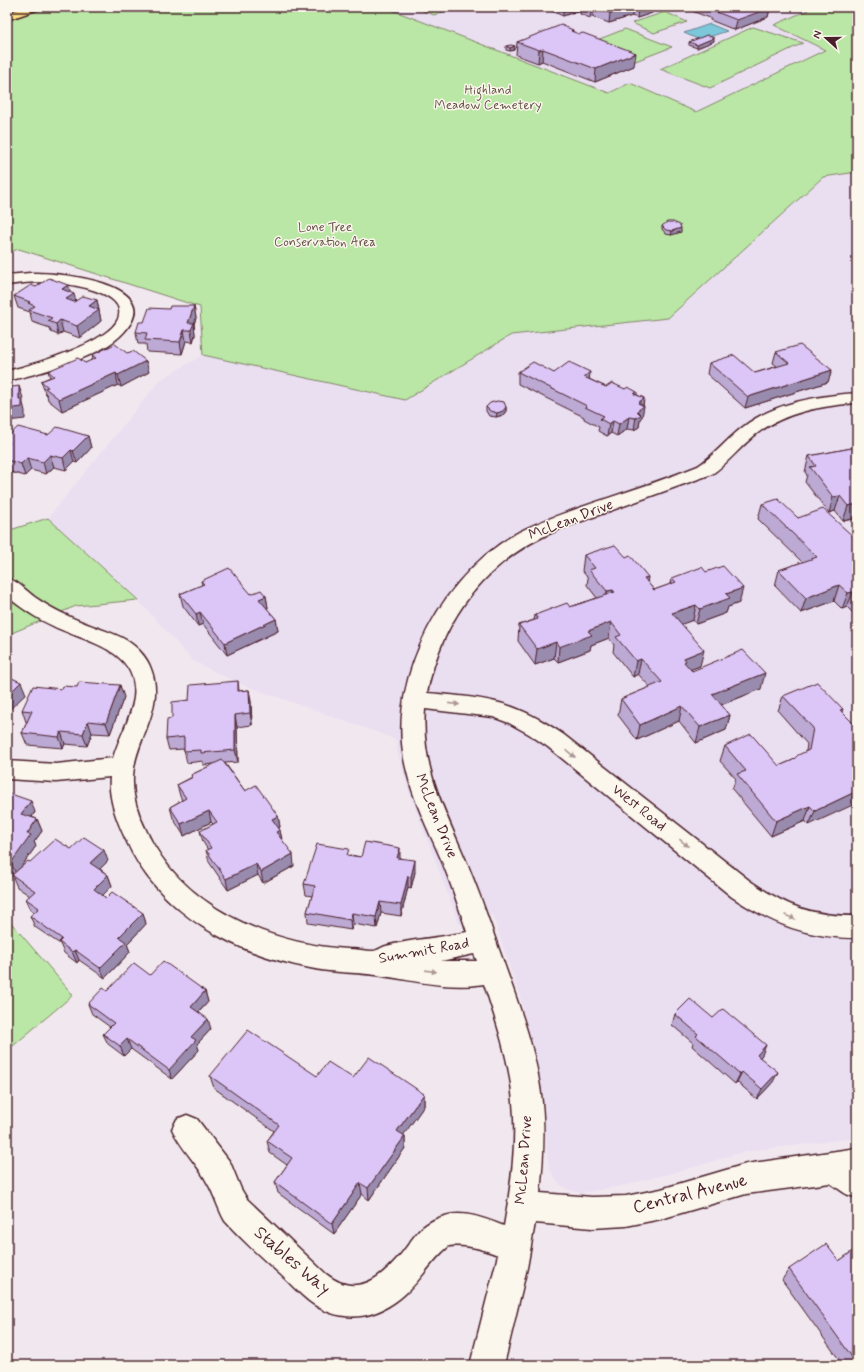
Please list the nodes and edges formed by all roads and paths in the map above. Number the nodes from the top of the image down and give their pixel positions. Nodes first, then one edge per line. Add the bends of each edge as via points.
1 (35, 7) edge
2 (7, 16) edge
3 (7, 280) edge
4 (7, 376) edge
5 (857, 398) edge
6 (7, 585) edge
7 (416, 700) junction
8 (123, 766) junction
9 (7, 770) edge
10 (857, 927) edge
11 (483, 940) junction
12 (365, 962) junction
13 (493, 971) junction
14 (187, 1129) dead end
15 (850, 1171) edge
16 (522, 1205) junction
17 (515, 1245) junction
18 (487, 1365) edge

1 - 2 main road
3 - 4 street via 53,278 91,285 118,295 126,304 127,314 122,325 112,334 84,351
5 - 7 street, McLean Drive via 816,403 778,414 750,431 705,470 556,523 519,541 476,576 451,605 424,661
6 - 8 street, Summit Road via 36,607 68,625 122,647 139,666 145,682 146,699
7 -> 10 street, West Road via 487,708 524,720 556,741 758,900 792,918 808,923
7 - 11 street, McLean Drive via 413,734 418,769 426,796 458,871
8 - 9 street via 56,773
8 - 12 street, Summit Road via 121,782 125,805 139,844 154,867 184,899 221,925 262,943 305,956
11 - 12 street, Summit Road
11 - 13 street, McLean Drive
12 -> 13 street, Summit Road via 458,975
13 - 16 street, McLean Drive via 513,1033 528,1103 528,1149
14 - 17 street, Stables Way via 220,1173 230,1200 239,1214 317,1287 333,1298 357,1302 369,1300 383,1292 405,1273 438,1235 449,1230 474,1233
15 - 16 street, Central Avenue via 744,1179 643,1209 584,1213
16 - 17 street, McLean Drive
17 - 18 street, McLean Drive

